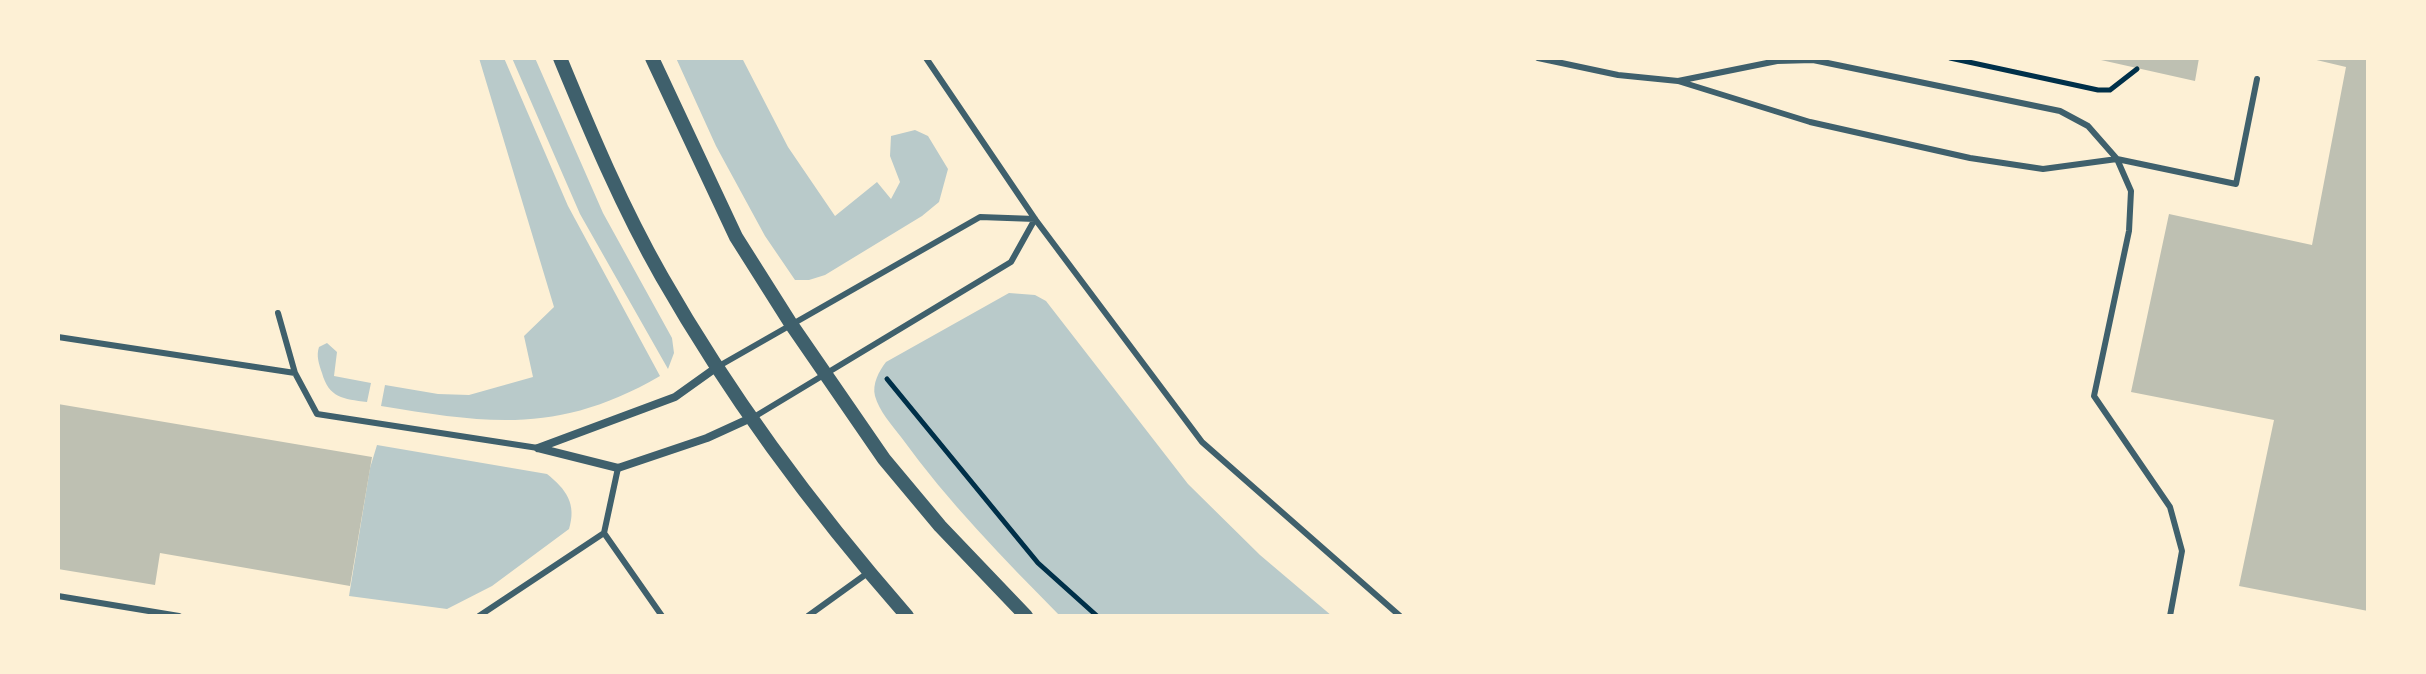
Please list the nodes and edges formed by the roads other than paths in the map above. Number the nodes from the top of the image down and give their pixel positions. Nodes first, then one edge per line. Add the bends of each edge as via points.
1 (560, 58) edge
2 (652, 58) edge
3 (926, 58) edge
4 (1538, 58) edge
5 (2257, 79) dead end
6 (1678, 81) junction
7 (2117, 159) junction
8 (1035, 219) junction
9 (278, 313) dead end
10 (791, 324) junction
11 (58, 337) edge
12 (717, 367) junction
13 (295, 373) junction
14 (825, 373) junction
15 (754, 417) junction
16 (538, 448) junction
17 (618, 468) junction
18 (604, 533) junction
19 (869, 572) junction
20 (58, 596) edge
21 (179, 616) edge
22 (479, 616) edge
23 (662, 616) edge
24 (808, 616) edge
25 (907, 616) edge
26 (1026, 616) edge
27 (1400, 616) edge
28 (2170, 616) edge

1 - 12 street via 607,171
2 - 10 street via 736,237
3 - 8 lane
4 - 6 lane
5 - 7 lane via 2236,184
6 - 7 lane via 1810,122 1970,158 2043,169
6 - 7 lane via 1777,61 1813,60 2060,111 2088,126
7 - 28 lane via 2131,191 2129,231 2094,396 2170,507 2182,551
8 - 10 lane via 980,217
8 - 14 lane via 1011,262
8 - 27 lane via 1202,442
9 - 13 lane
10 - 12 lane
10 - 14 street
11 - 13 lane
12 - 15 street
12 - 16 street via 675,397
13 - 16 lane via 317,414
14 - 15 lane
14 - 26 street via 884,459
15 - 17 street
15 - 19 street
16 - 17 street
17 - 18 lane
18 - 22 lane
18 - 23 lane
19 - 24 lane
19 - 25 street
20 - 21 lane

